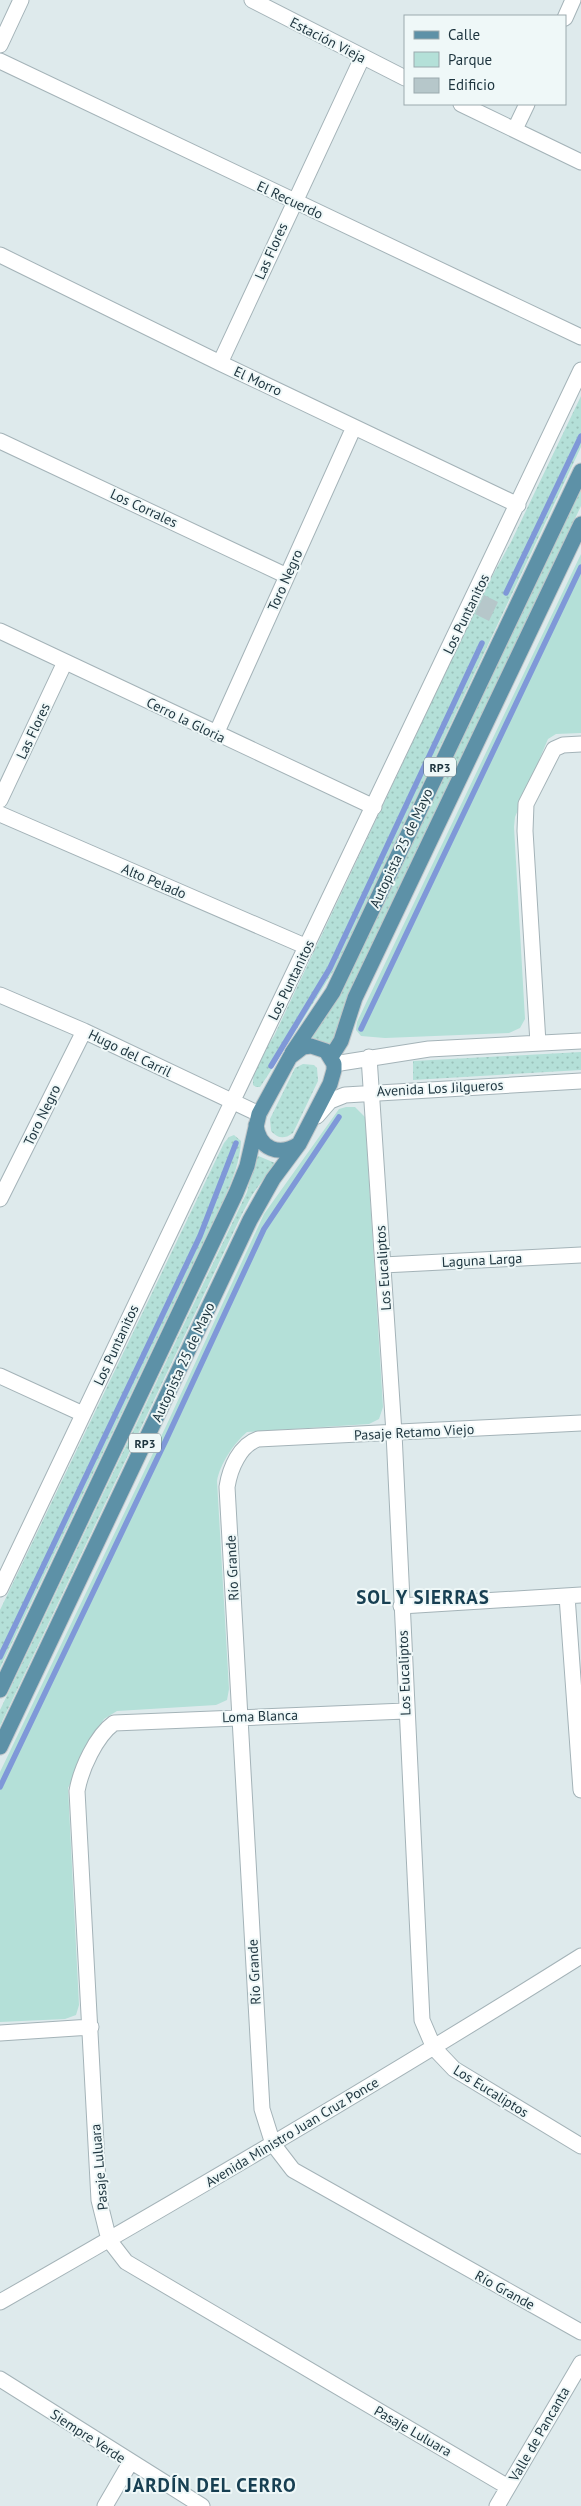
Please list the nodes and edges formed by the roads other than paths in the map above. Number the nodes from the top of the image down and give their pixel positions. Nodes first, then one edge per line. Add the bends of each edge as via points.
1 (21, 0) edge
2 (252, 0) edge
3 (573, 0) edge
4 (566, 16) edge
5 (0, 45) edge
6 (362, 58) junction
7 (0, 61) edge
8 (404, 78) edge
9 (463, 105) edge
10 (527, 105) edge
11 (516, 129) junction
12 (581, 162) edge
13 (293, 202) junction
14 (0, 255) edge
15 (581, 337) edge
16 (220, 363) junction
17 (581, 370) edge
18 (354, 427) junction
19 (0, 441) edge
20 (581, 471) edge
21 (518, 505) junction
22 (581, 524) edge
23 (287, 576) junction
24 (0, 631) edge
25 (66, 662) junction
26 (216, 734) junction
27 (581, 744) edge
28 (0, 800) edge
29 (374, 807) junction
30 (0, 814) edge
31 (307, 947) junction
32 (0, 995) edge
33 (84, 1031) junction
34 (581, 1041) edge
35 (538, 1043) junction
36 (290, 1057) junction
37 (369, 1057) junction
38 (333, 1060) junction
39 (581, 1082) edge
40 (371, 1092) junction
41 (232, 1102) junction
42 (258, 1119) junction
43 (311, 1123) junction
44 (299, 1144) junction
45 (0, 1199) edge
46 (581, 1255) edge
47 (383, 1265) junction
48 (0, 1376) edge
49 (83, 1414) junction
50 (581, 1423) edge
51 (394, 1433) junction
52 (248, 1442) joint
53 (5, 1564) edge
54 (0, 1589) edge
55 (574, 1596) edge
56 (401, 1606) junction
57 (0, 1690) edge
58 (405, 1711) junction
59 (241, 1717) junction
60 (114, 1723) joint
61 (0, 1748) edge
62 (581, 1790) edge
63 (581, 1956) edge
64 (91, 2027) junction
65 (0, 2033) edge
66 (434, 2048) junction
67 (273, 2144) junction
68 (581, 2146) edge
69 (109, 2240) junction
70 (0, 2302) edge
71 (581, 2332) edge
72 (581, 2362) edge
73 (0, 2379) edge
74 (130, 2463) junction
75 (508, 2486) junction
76 (105, 2506) edge
77 (202, 2506) edge
78 (496, 2506) edge

1 - 5 street
2 - 6 street, Estación Vieja
3 - 4 street
6 - 8 street, Estación Vieja
6 - 13 street, Las Flores
7 - 13 street, El Recuerdo
9 - 11 street
10 - 11 street
11 - 12 street
13 - 15 street, El Recuerdo
13 - 16 street, Las Flores
14 - 16 street, El Morro
16 - 18 street, El Morro
17 - 21 street, Los Puntanitos
18 - 21 street, El Morro
18 - 23 street, Toro Negro
19 - 23 street, Los Corrales
20 - 36 main road, Autopista 25 de Mayo / RP3 via 333,992
21 - 29 street, Los Puntanitos
22 - 38 main road, Autopista 25 de Mayo / RP3 via 355,998
23 - 26 street, Toro Negro
24 - 25 street, Cerro la Gloria
25 - 26 street, Cerro la Gloria
25 - 28 street, Las Flores
26 - 29 street, Cerro la Gloria
27 - 35 street via 554,749 526,804
29 - 31 street, Los Puntanitos
30 - 31 street, Alto Pelado
31 - 41 street, Los Puntanitos
32 - 33 street, Hugo del Carril
33 - 41 street, Hugo del Carril
33 - 45 street, Toro Negro
34 - 35 street
35 - 37 street via 429,1049
36 - 38 main road via 311,1046 326,1051
36 - 42 main road, RP3
37 - 38 street
37 - 40 street, Los Eucaliptos
38 - 43 main road, RP3 via 330,1084
39 - 40 street, Avenida Los Jilgueros
40 - 43 street, Avenida Los Jilgueros via 337,1097
40 - 47 street, Los Eucaliptos
41 - 42 street, Hugo del Carril
41 - 49 street, Los Puntanitos
42 - 44 main road via 259,1139 266,1147 287,1151
42 - 57 main road, Autopista 25 de Mayo / RP3 via 247,1166 236,1194
43 - 44 main road, RP3
44 - 61 main road, Autopista 25 de Mayo / RP3 via 273,1179 250,1220
46 - 47 street, Laguna Larga
47 - 51 street, Los Eucaliptos
48 - 49 street
49 - 53 street, Los Puntanitos
50 - 51 street, Pasaje Retamo Viejo
51 - 52 street, Pasaje Retamo Viejo
51 - 56 street, Los Eucaliptos
52 - 59 street, Río Grande via 230,1471 227,1487
53 - 54 street, Los Puntanitos
55 - 56 street
55 - 62 street
56 - 58 street, Los Eucaliptos
58 - 59 street, Loma Blanca
58 - 66 street, Los Eucaliptos via 422,2020
59 - 60 street, Loma Blanca
59 - 67 street, Río Grande via 262,2109
60 - 64 street, Pasaje Luluara via 103,1731 79,1780 78,1791
63 - 66 street, Avenida Ministro Juan Cruz Ponce
64 - 65 street
64 - 69 street, Pasaje Luluara via 99,2200
66 - 67 street, Avenida Ministro Juan Cruz Ponce
66 - 68 street, Los Eucaliptos via 454,2069
67 - 69 street, Avenida Ministro Juan Cruz Ponce
67 - 71 street, Río Grande via 294,2170
69 - 70 street, Avenida Ministro Juan Cruz Ponce
69 - 75 street, Pasaje Luluara via 126,2262
72 - 75 street, Valle de Pancanta
73 - 74 street, Siempre Verde
74 - 76 street
74 - 77 street, Siempre Verde
75 - 78 street, Valle de Pancanta

